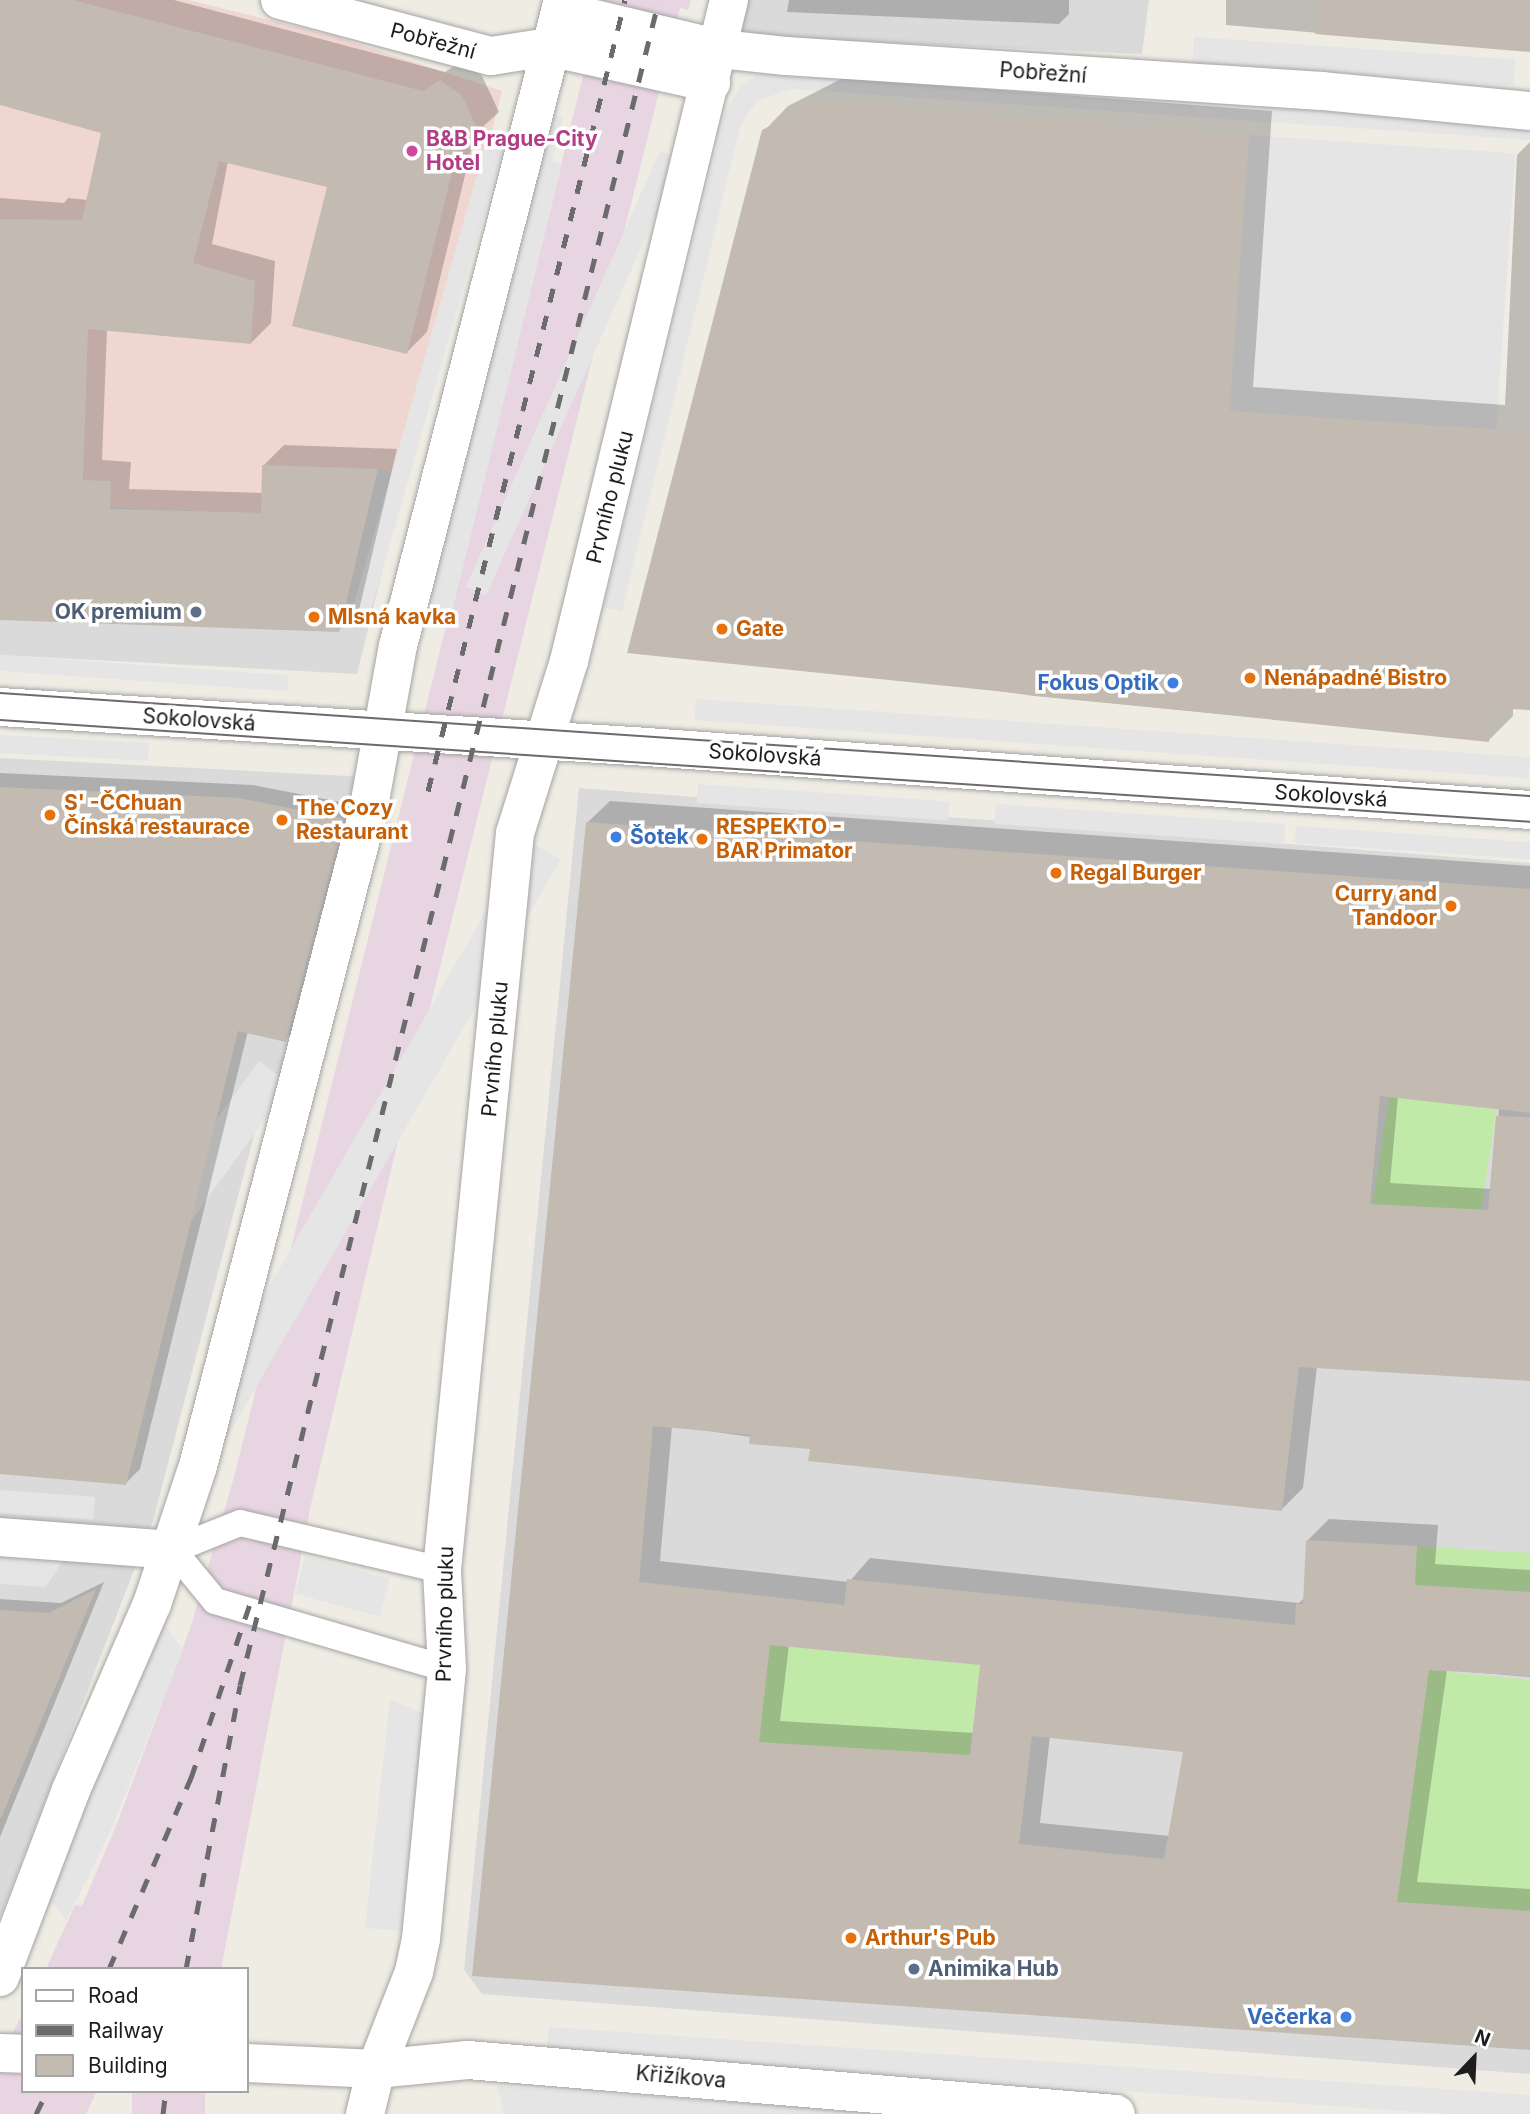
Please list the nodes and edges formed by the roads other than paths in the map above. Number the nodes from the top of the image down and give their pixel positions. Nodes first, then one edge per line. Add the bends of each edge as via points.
1 (280, 0) edge
2 (729, 0) edge
3 (562, 5) edge
4 (549, 47) junction
5 (716, 66) junction
6 (1530, 111) edge
7 (0, 707) edge
8 (381, 730) junction
9 (547, 741) junction
10 (1530, 810) edge
11 (0, 1536) edge
12 (173, 1550) junction
13 (442, 1570) junction
14 (447, 1669) junction
15 (0, 1977) edge
16 (0, 2053) edge
17 (21, 2054) edge
18 (248, 2063) edge
19 (376, 2069) junction
20 (365, 2114) edge
21 (1116, 2114) edge

1 - 4 street, Pobřežní via 491,56
2 - 5 street, Prvního pluku
3 - 4 street
3 - 5 street, Pobřežní
4 - 5 street, Pobřežní
4 - 8 street via 398,646
5 - 6 street, Pobřežní via 1322,91
5 - 9 street, Prvního pluku
7 - 8 street, Sokolovská
8 - 9 street, Sokolovská
8 - 12 street via 368,812
9 - 10 street, Sokolovská
9 - 13 street, Prvního pluku via 515,833
11 - 12 street
12 - 13 lane via 240,1523
12 - 14 lane via 215,1601
12 - 15 street via 71,1790
13 - 14 street, Prvního pluku
14 - 19 street, Prvního pluku via 421,1939 414,1972
16 - 17 street
18 - 19 street, Křižíkova
19 - 20 street, Prvního pluku
19 - 21 street, Křižíkova via 468,2060

